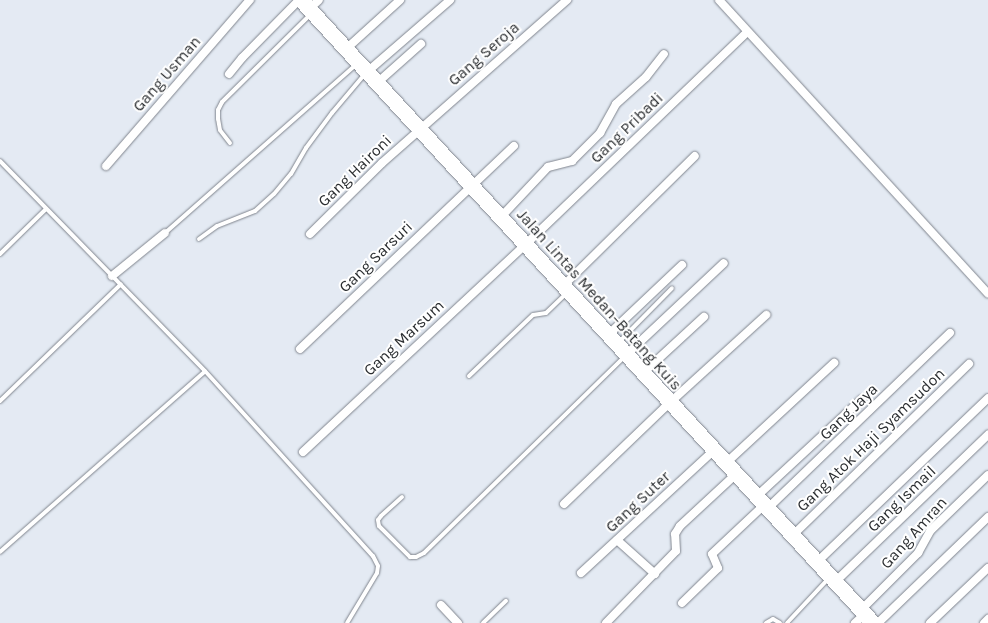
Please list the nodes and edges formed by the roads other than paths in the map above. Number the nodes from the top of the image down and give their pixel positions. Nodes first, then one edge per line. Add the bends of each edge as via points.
1 (250, 0) edge
2 (400, 0) edge
3 (450, 0) edge
4 (567, 0) edge
5 (719, 0) edge
6 (308, 4) edge
7 (747, 32) junction
8 (421, 44) dead end
9 (346, 50) junction
10 (664, 54) dead end
11 (368, 73) junction
12 (229, 74) dead end
13 (420, 129) junction
14 (230, 143) dead end
15 (514, 146) dead end
16 (695, 156) dead end
17 (0, 161) edge
18 (106, 166) dead end
19 (472, 186) junction
20 (46, 209) junction
21 (500, 218) junction
22 (165, 233) joint
23 (310, 234) dead end
24 (199, 239) dead end
25 (525, 245) junction
26 (0, 254) edge
27 (724, 263) dead end
28 (682, 265) dead end
29 (112, 276) junction
30 (121, 284) junction
31 (672, 288) dead end
32 (566, 289) junction
33 (988, 294) edge
34 (766, 315) dead end
35 (704, 317) dead end
36 (950, 333) dead end
37 (617, 345) junction
38 (300, 349) dead end
39 (834, 363) dead end
40 (969, 364) dead end
41 (204, 371) junction
42 (643, 373) junction
43 (470, 376) dead end
44 (988, 398) edge
45 (862, 399) dead end
46 (0, 401) edge
47 (669, 403) junction
48 (988, 436) edge
49 (713, 451) junction
50 (303, 452) dead end
51 (730, 469) junction
52 (988, 476) edge
53 (402, 497) dead end
54 (564, 504) dead end
55 (763, 504) junction
56 (988, 517) edge
57 (792, 536) junction
58 (617, 540) junction
59 (0, 552) edge
60 (816, 563) junction
61 (988, 568) edge
62 (581, 573) dead end
63 (655, 574) junction
64 (832, 580) junction
65 (506, 601) dead end
66 (682, 603) dead end
67 (441, 606) dead end
68 (863, 617) edge
69 (988, 620) edge
70 (347, 623) edge
71 (458, 623) edge
72 (483, 623) edge
73 (606, 623) edge
74 (766, 623) edge
75 (780, 623) edge
76 (787, 623) edge
77 (878, 623) edge
78 (930, 623) edge
79 (984, 623) edge

1 - 18 street, Gang Usman
2 - 9 street
3 - 11 street
4 - 13 street, Gang Seroja
5 - 7 street
6 - 9 highway, Jalan Lintas Medan–Batang Kuis
6 - 12 street via 242,58
6 - 14 lane via 222,102 218,110 220,130
7 - 25 street, Gang Pribadi
7 - 33 street
8 - 11 street
9 - 11 highway, Jalan Lintas Medan–Batang Kuis
10 - 21 street via 646,77 616,104 600,134 572,161 548,167
11 - 13 highway, Jalan Lintas Medan–Batang Kuis
11 - 22 lane
11 - 24 lane via 332,113 274,194 255,210 217,226
13 - 19 highway, Jalan Lintas Medan–Batang Kuis
13 - 23 street, Gang Haironi
15 - 19 street, Gang Sarsuri
16 - 32 street
17 - 20 lane
19 - 21 highway, Jalan Lintas Medan–Batang Kuis
19 - 38 street, Gang Sarsuri
20 - 26 lane
20 - 29 lane
21 - 25 highway, Jalan Lintas Medan–Batang Kuis
22 - 29 street
25 - 32 highway, Jalan Lintas Medan–Batang Kuis
25 - 50 street, Gang Marsum
27 - 37 street
28 - 37 street
29 - 30 lane
30 - 41 lane
30 - 46 lane
31 - 37 lane
32 - 37 highway, Jalan Lintas Medan–Batang Kuis
32 - 43 lane via 546,312 533,315
34 - 47 street
35 - 42 street
36 - 55 street, Gang Jaya
37 - 42 highway, Jalan Lintas Medan–Batang Kuis
37 - 53 lane via 424,553 416,557 410,557 379,526 381,516
39 - 51 street
40 - 57 street, Gang Atok Haji Syamsudon
41 - 59 lane
41 - 70 lane via 377,562 377,573
42 - 47 highway, Jalan Lintas Medan–Batang Kuis
44 - 60 street
45 - 55 street
47 - 49 highway, Jalan Lintas Medan–Batang Kuis
47 - 54 street
48 - 64 street, Gang Ismail
49 - 51 highway, Jalan Lintas Medan–Batang Kuis
49 - 58 street, Gang Suter
51 - 55 highway, Jalan Lintas Medan–Batang Kuis
51 - 63 street via 677,530 676,550
52 - 68 street, Gang Amran via 931,530 920,551
55 - 57 highway, Jalan Lintas Medan–Batang Kuis
55 - 66 street via 712,554 718,568
56 - 77 street
57 - 60 highway, Jalan Lintas Medan–Batang Kuis
58 - 62 street, Gang Suter
58 - 63 street
60 - 64 highway, Jalan Lintas Medan–Batang Kuis
61 - 78 street
63 - 73 street
64 - 68 highway, Jalan Lintas Medan–Batang Kuis
64 - 76 lane
65 - 72 lane
67 - 71 street
69 - 79 street
74 - 75 lane via 773,619

